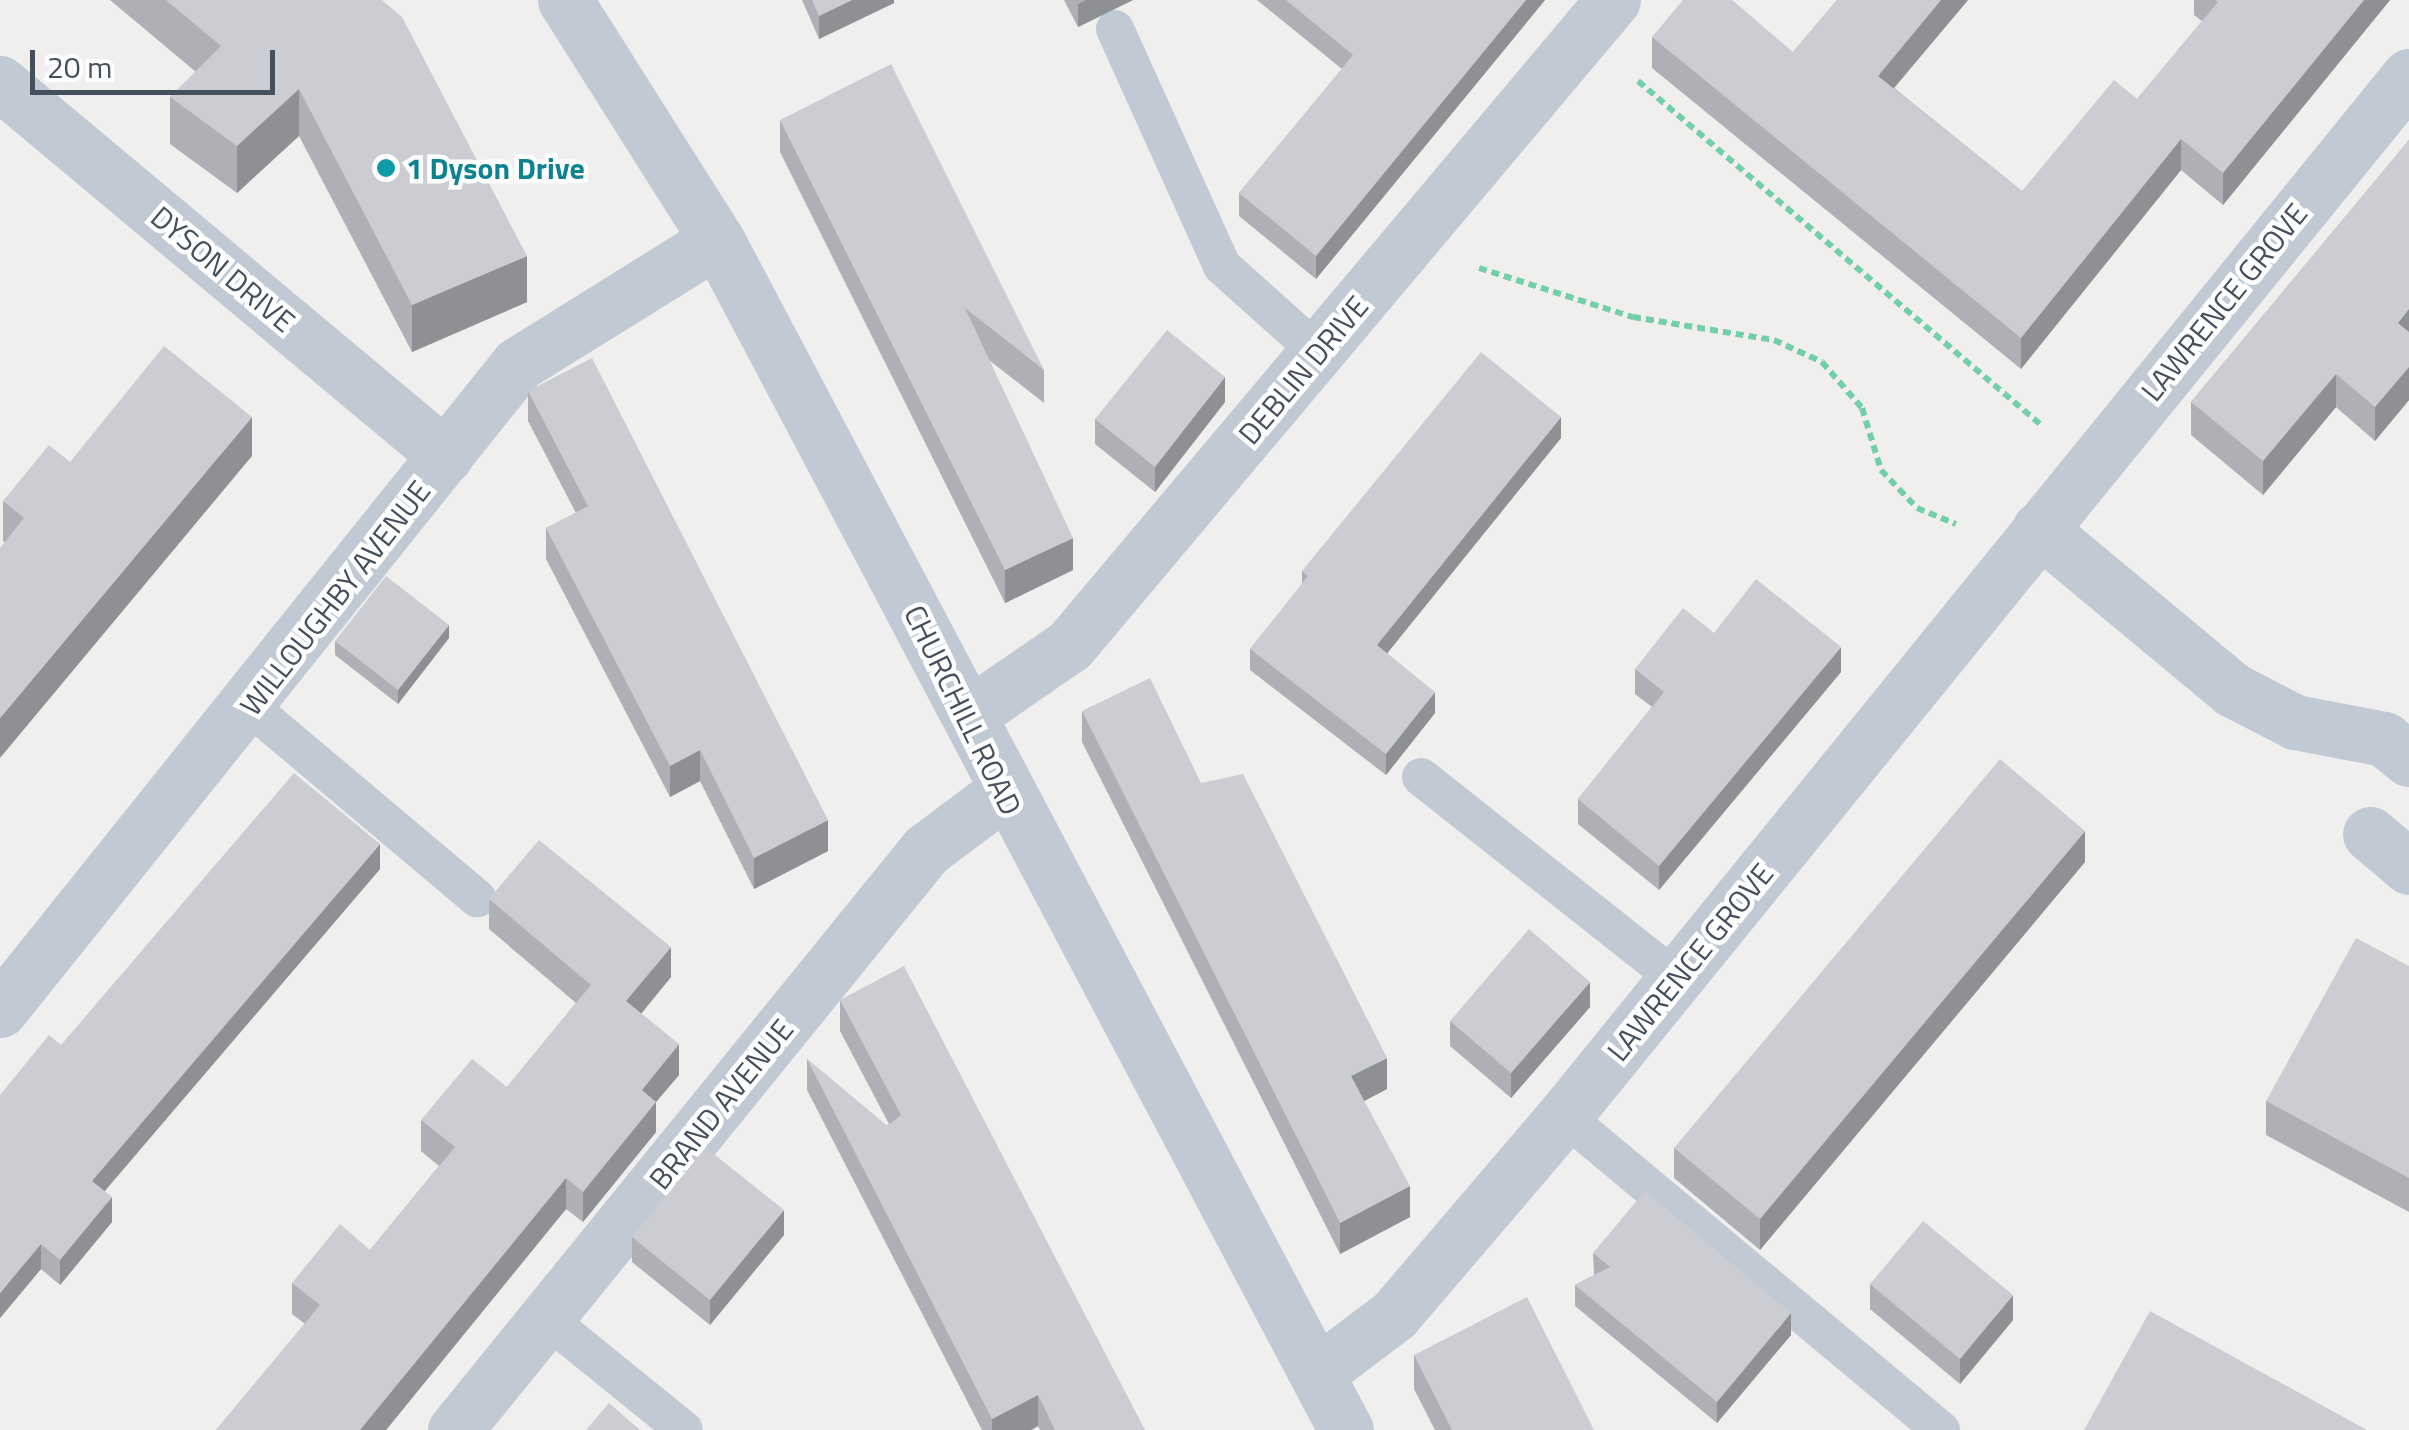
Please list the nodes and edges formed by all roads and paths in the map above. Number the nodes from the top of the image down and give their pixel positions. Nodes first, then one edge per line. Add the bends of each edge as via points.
1 (565, 0) edge
2 (1599, 18) edge
3 (1115, 29) dead end
4 (2409, 76) edge
5 (0, 83) edge
6 (1414, 238) junction
7 (716, 240) junction
8 (1318, 352) junction
9 (446, 456) junction
10 (2090, 466) junction
11 (2030, 540) junction
12 (250, 707) junction
13 (970, 714) junction
14 (2409, 758) edge
15 (1421, 777) dead end
16 (1002, 793) junction
17 (477, 898) dead end
18 (1677, 979) junction
19 (0, 1010) edge
20 (1564, 1116) junction
21 (547, 1320) junction
22 (1317, 1372) junction
23 (456, 1430) edge
24 (684, 1430) edge
25 (1346, 1430) edge
26 (1941, 1430) edge

1 - 7 street, CHURCHILL ROAD
2 - 6 street, DEBLIN DRIVE
2 - 10 path
3 - 8 lane via 1222,266
4 - 10 street, LAWRENCE GROVE
5 - 9 street, DYSON DRIVE
6 - 8 street, DEBLIN DRIVE
6 - 11 path via 1633,316 1712,323 1822,362 1862,408 1881,470 1917,508
7 - 9 street, WILLOUGHBY AVENUE via 518,364
7 - 13 street, CHURCHILL ROAD
8 - 13 street, DEBLIN DRIVE via 1070,645
9 - 12 street, WILLOUGHBY AVENUE
10 - 11 street, LAWRENCE GROVE
11 - 14 street via 2233,690 2296,722 2384,738
11 - 18 street, LAWRENCE GROVE
12 - 17 lane
12 - 19 street, WILLOUGHBY AVENUE
13 - 16 street, CHURCHILL ROAD
15 - 18 lane
16 - 21 street, BRAND AVENUE via 926,850
16 - 22 street, CHURCHILL ROAD
18 - 20 street, LAWRENCE GROVE
20 - 22 street, LAWRENCE GROVE via 1394,1316
20 - 26 lane
21 - 23 street, BRAND AVENUE
21 - 24 lane
22 - 25 street, CHURCHILL ROAD

